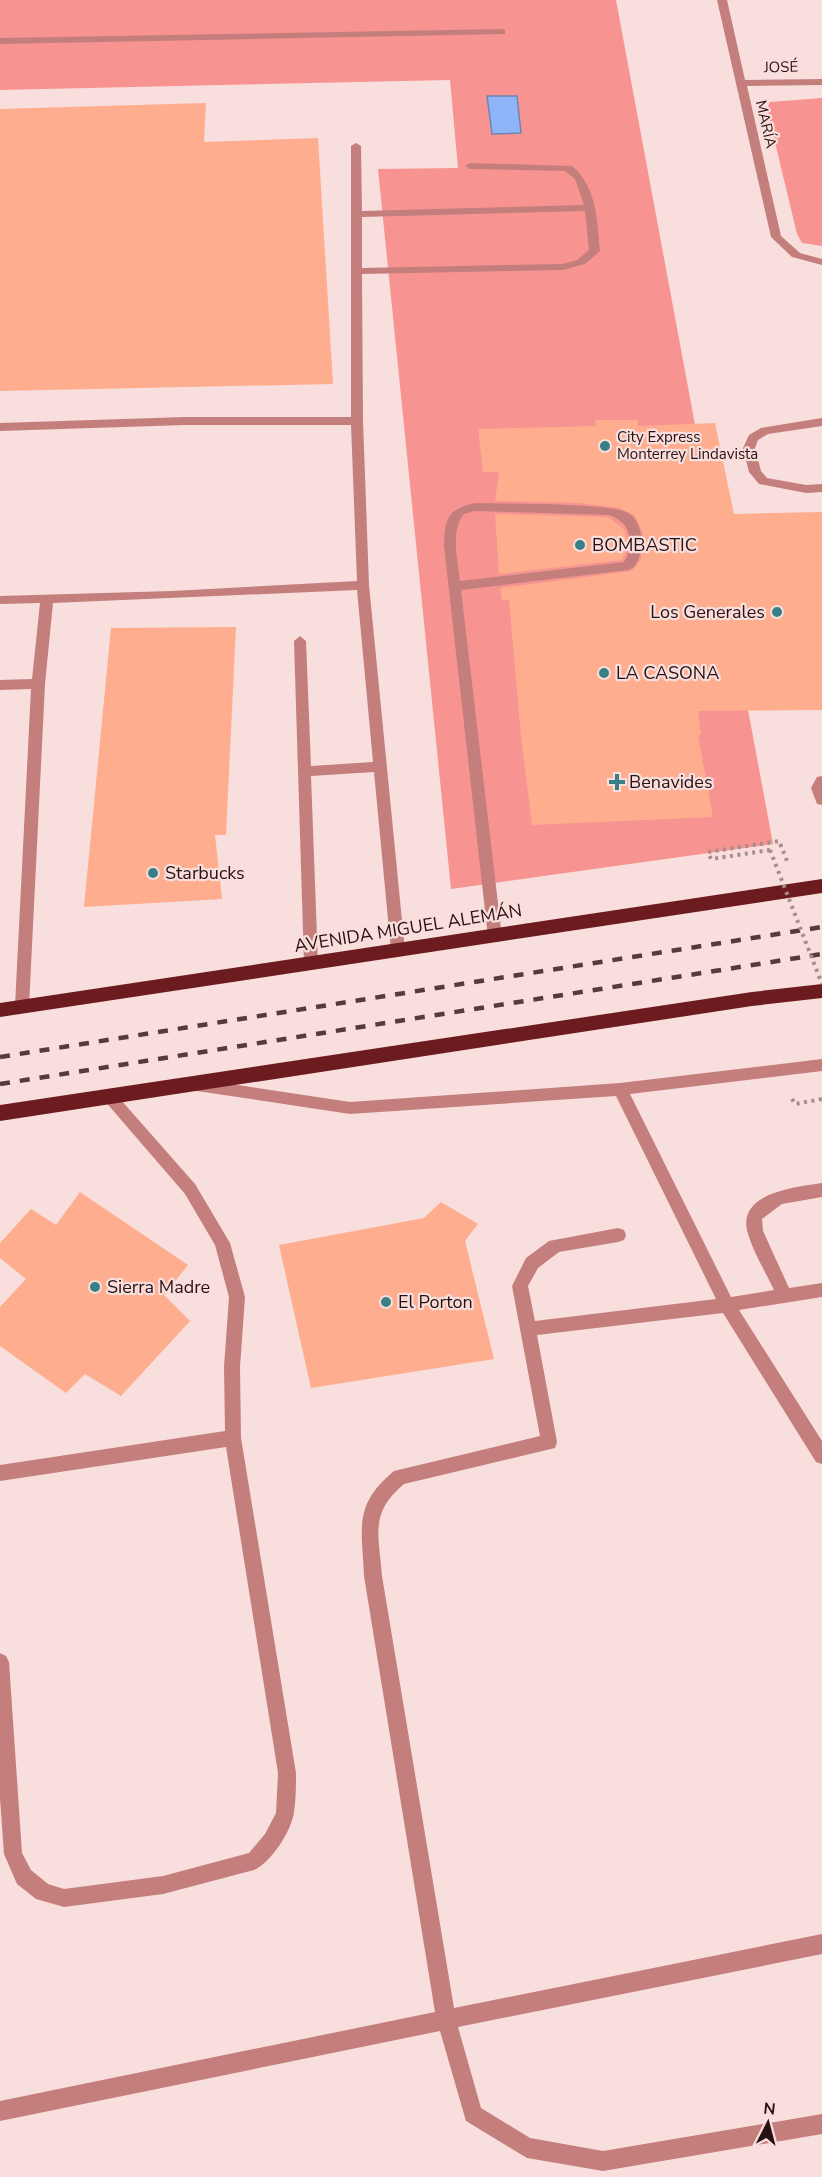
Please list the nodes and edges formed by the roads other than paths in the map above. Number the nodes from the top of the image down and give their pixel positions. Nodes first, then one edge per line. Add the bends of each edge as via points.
1 (722, 0) edge
2 (502, 32) dead end
3 (0, 41) edge
4 (822, 82) edge
5 (741, 83) junction
6 (356, 146) dead end
7 (470, 166) dead end
8 (590, 208) junction
9 (356, 214) junction
10 (822, 262) edge
11 (356, 271) junction
12 (357, 420) junction
13 (822, 422) edge
14 (0, 428) edge
15 (822, 488) edge
16 (363, 585) junction
17 (454, 586) junction
18 (47, 599) junction
19 (0, 600) edge
20 (300, 641) dead end
21 (38, 684) junction
22 (0, 685) edge
23 (381, 767) junction
24 (304, 771) junction
25 (822, 781) edge
26 (822, 800) edge
27 (822, 886) edge
28 (495, 937) junction
29 (398, 951) junction
30 (311, 964) junction
31 (822, 991) edge
32 (22, 1006) junction
33 (0, 1010) edge
34 (822, 1065) edge
35 (188, 1084) junction
36 (620, 1089) junction
37 (109, 1096) junction
38 (0, 1113) edge
39 (822, 1190) edge
40 (618, 1235) dead end
41 (822, 1290) edge
42 (785, 1296) junction
43 (727, 1305) junction
44 (529, 1329) junction
45 (233, 1438) junction
46 (822, 1456) edge
47 (0, 1473) edge
48 (0, 1662) edge
49 (822, 1944) edge
50 (446, 2018) junction
51 (0, 2111) edge
52 (822, 2124) edge

1 - 5 street, MARÍA
2 - 3 street
4 - 5 street, JOSÉ
5 - 10 street, MARÍA via 776,237 787,252 807,261
6 - 9 street
7 - 8 street via 568,168 580,178
8 - 9 street
8 - 11 street via 595,251 581,262 563,267
9 - 11 street
11 - 12 street
12 - 14 street
12 - 16 street
13 - 15 street via 765,431 753,438 749,448 755,472 763,481
16 - 18 street
16 - 23 street
17 - 17 street via 450,535 453,519 461,510 474,507 610,511 627,518 635,531 633,561 628,566
17 - 28 street
18 - 19 street
18 - 21 street
20 - 24 street
21 - 22 street
21 - 32 street
23 - 24 street
23 - 29 street
24 - 30 street
25 - 26 street via 818,788
27 - 28 highway, AVENIDA MIGUEL ALEMÁN
28 - 29 highway, AVENIDA MIGUEL ALEMÁN
29 - 30 highway, AVENIDA MIGUEL ALEMÁN
30 - 32 highway, AVENIDA MIGUEL ALEMÁN
31 - 35 highway
32 - 33 highway, AVENIDA MIGUEL ALEMÁN
34 - 36 street
35 - 36 street via 350,1108
35 - 37 highway
36 - 43 street
37 - 38 highway
37 - 45 street via 190,1190 222,1243 237,1297 232,1367
39 - 42 street via 777,1198 754,1217 755,1231
40 - 44 street via 555,1246 532,1263 520,1286
41 - 42 street
42 - 43 street
43 - 44 street
43 - 46 street
44 - 50 street via 549,1442 400,1478 382,1492 370,1518 373,1576
45 - 47 street
45 - 48 street via 287,1773 285,1814 272,1841 254,1861 163,1885 64,1898 43,1892 24,1877 12,1854
49 - 50 street
50 - 51 street
50 - 52 street via 473,2114 527,2148 603,2161

